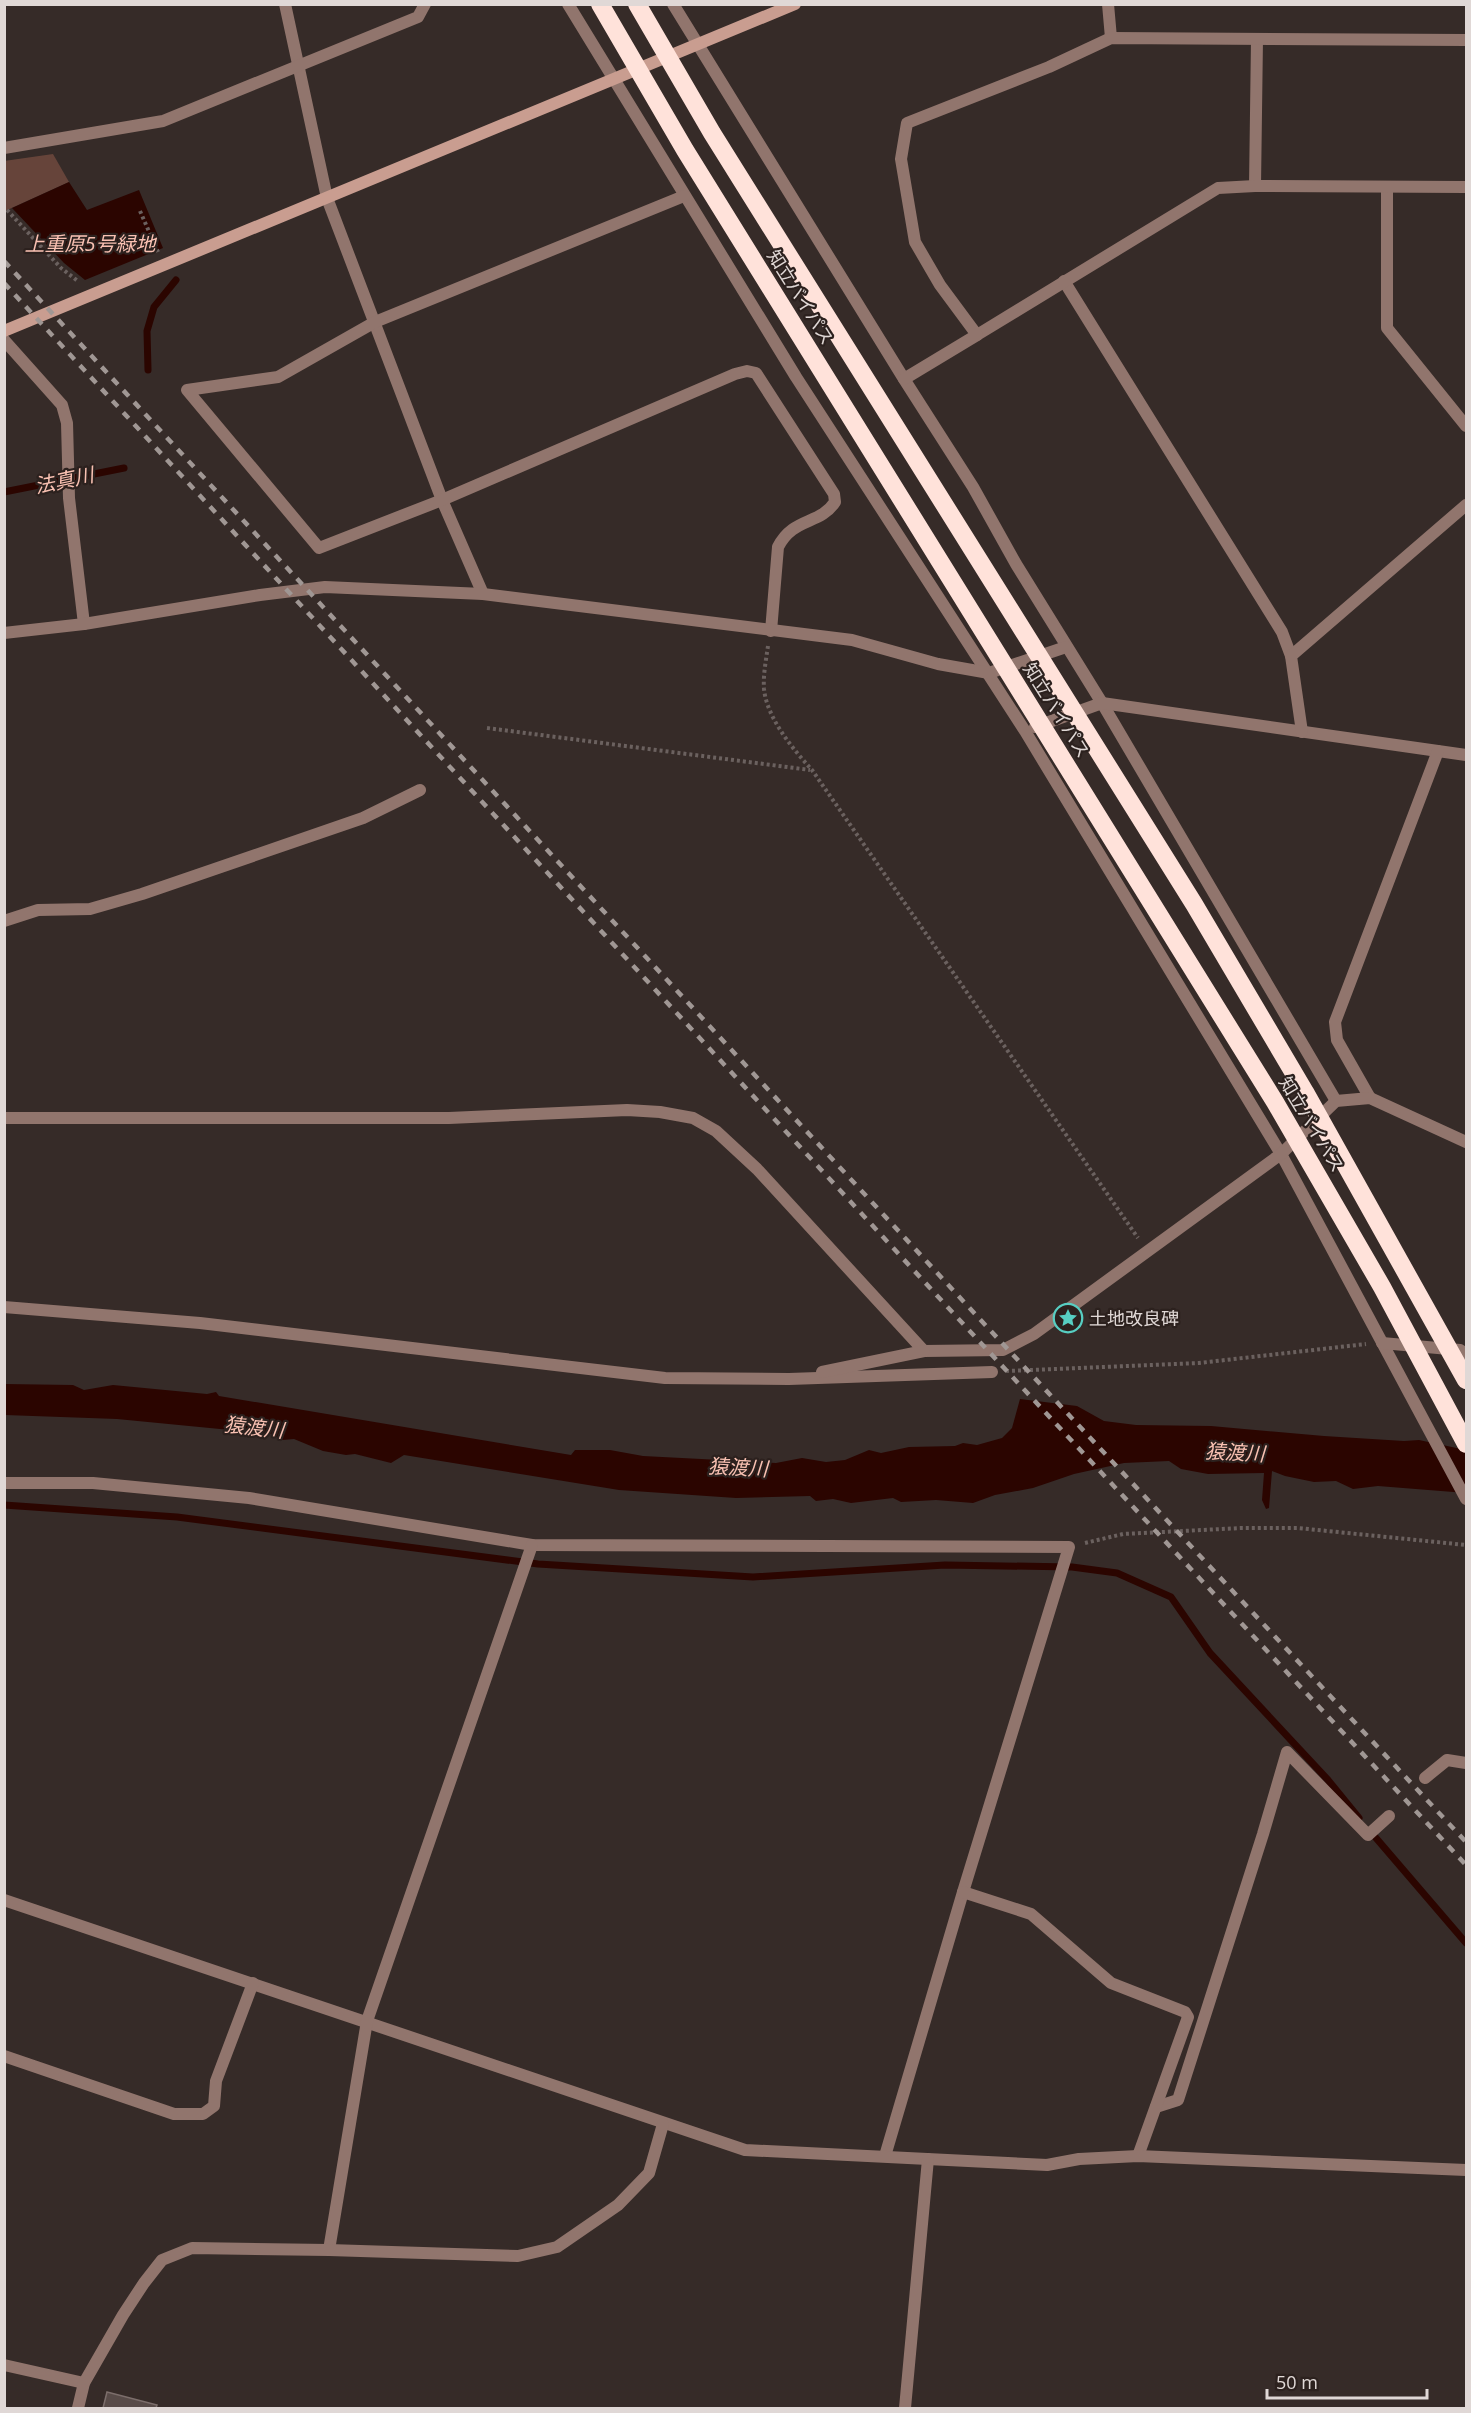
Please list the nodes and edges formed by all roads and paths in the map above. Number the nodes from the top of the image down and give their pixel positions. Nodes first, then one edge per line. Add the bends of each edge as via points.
1 (285, 4) edge
2 (424, 4) edge
3 (568, 4) edge
4 (600, 4) edge
5 (637, 4) edge
6 (673, 4) edge
7 (795, 4) edge
8 (1108, 4) edge
9 (1111, 38) junction
10 (1257, 39) junction
11 (1467, 40) edge
12 (698, 43) junction
13 (298, 66) junction
14 (612, 79) junction
15 (4, 148) edge
16 (1255, 186) junction
17 (1388, 187) junction
18 (1467, 188) edge
19 (684, 196) junction
20 (327, 198) junction
21 (7, 210) dead end
22 (140, 211) dead end
23 (149, 258) dead end
24 (1064, 281) junction
25 (86, 282) dead end
26 (375, 322) junction
27 (4, 331) edge
28 (977, 335) junction
29 (4, 340) edge
30 (904, 379) junction
31 (1467, 426) edge
32 (442, 500) junction
33 (1467, 505) edge
34 (483, 594) junction
35 (84, 624) junction
36 (771, 631) junction
37 (4, 633) edge
38 (1066, 647) junction
39 (1291, 656) junction
40 (989, 673) junction
41 (1102, 703) junction
42 (487, 728) dead end
43 (1025, 731) junction
44 (1302, 732) junction
45 (1438, 751) junction
46 (1467, 755) edge
47 (812, 770) junction
48 (420, 790) dead end
49 (4, 921) edge
50 (1370, 1098) junction
51 (1336, 1101) junction
52 (4, 1118) edge
53 (1467, 1142) edge
54 (1281, 1154) junction
55 (1147, 1250) junction
56 (4, 1307) edge
57 (1382, 1342) junction
58 (924, 1351) junction
59 (1467, 1354) edge
60 (992, 1372) joint
61 (789, 1379) junction
62 (1467, 1380) edge
63 (1467, 1444) edge
64 (4, 1483) edge
65 (1467, 1499) edge
66 (532, 1545) junction
67 (1467, 1545) edge
68 (1069, 1547) junction
69 (1467, 1763) edge
70 (1425, 1778) dead end
71 (1389, 1816) dead end
72 (963, 1892) junction
73 (4, 1900) edge
74 (253, 1983) junction
75 (367, 2021) junction
76 (4, 2056) edge
77 (1155, 2107) junction
78 (663, 2124) junction
79 (885, 2156) junction
80 (1138, 2156) junction
81 (928, 2158) junction
82 (1467, 2170) edge
83 (329, 2250) junction
84 (4, 2365) edge
85 (84, 2383) junction
86 (78, 2409) edge
87 (905, 2409) edge

1 - 13 street
2 - 13 street via 418,17
3 - 14 street
4 - 63 highway, 知立バイパス via 691,160 1275,1102 1383,1287
5 - 62 highway, 知立バイパス via 718,143 1194,904
6 - 12 street
7 - 12 street
8 - 9 street
9 - 10 street
9 - 28 street via 907,123 901,159 915,242 940,285
10 - 11 street
10 - 16 street
12 - 14 street
12 - 30 street
13 - 15 street via 163,121
13 - 20 street
14 - 19 street
14 - 20 street
16 - 17 street
16 - 24 street via 1218,188
17 - 18 street
17 - 31 street via 1387,328
19 - 26 street
19 - 40 street via 796,377
20 - 26 street
20 - 27 street
21 - 25 path via 61,268 79,282
22 - 23 path via 159,254
24 - 28 street
24 - 39 street via 1282,632
26 - 32 street
26 - 32 street via 278,377 187,390 319,548
28 - 30 street
29 - 35 street via 62,405 67,423 69,498
30 - 38 street via 973,487
32 - 34 street
32 - 36 street via 735,374 756,373 834,494 835,502 829,511 793,528 778,547
33 - 39 street
34 - 35 street via 325,587
34 - 36 street
35 - 37 street
36 - 40 street via 852,640 938,664
36 - 47 path via 764,668 768,708
38 - 40 street
38 - 41 street
39 - 44 street
40 - 43 street
41 - 43 street
41 - 44 street
41 - 51 street
42 - 47 path
43 - 54 street
44 - 45 street
45 - 46 street
45 - 50 street via 1335,1022 1337,1040
47 - 55 path
48 - 49 street via 363,819 142,894 90,909 38,910
50 - 51 street
50 - 53 street
51 - 54 street
52 - 58 street via 449,1118 627,1110 693,1118 716,1131 758,1169
54 - 55 street
54 - 57 street
55 - 58 street via 1034,1334 1003,1350
56 - 61 street via 200,1323 665,1378
57 - 59 street
57 - 60 path via 1199,1363
57 - 65 street
58 - 61 street
60 - 61 street
64 - 66 street via 93,1483 249,1498
66 - 68 street
66 - 75 street
67 - 68 path via 1298,1528 1242,1528 1123,1534
68 - 72 street
69 - 70 street via 1447,1760
71 - 77 street via 1368,1835 1287,1752 1178,2100
72 - 77 street via 1031,1914 1111,1983 1185,2012 1188,2017
72 - 79 street
73 - 74 street
74 - 75 street
74 - 76 street via 216,2081 214,2106 203,2114 174,2114
75 - 78 street
75 - 83 street
77 - 80 street
78 - 79 street via 745,2150
78 - 83 street via 649,2173 618,2205 557,2247 518,2256
79 - 81 street
80 - 81 street via 1079,2159 1052,2165
80 - 82 street
81 - 87 street
83 - 85 street via 192,2248 162,2260 123,2315
84 - 85 street
85 - 86 street

